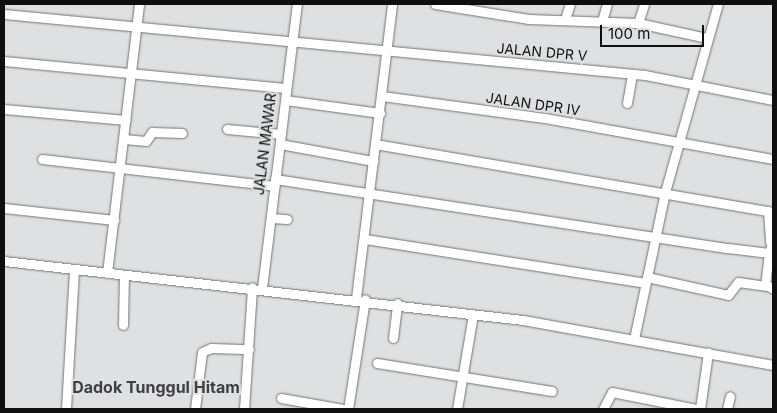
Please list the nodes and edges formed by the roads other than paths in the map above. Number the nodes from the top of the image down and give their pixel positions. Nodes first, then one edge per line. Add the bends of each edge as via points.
1 (139, 4) edge
2 (297, 4) edge
3 (392, 4) edge
4 (435, 4) edge
5 (570, 4) edge
6 (607, 4) edge
7 (644, 4) edge
8 (718, 4) edge
9 (4, 14) edge
10 (565, 19) junction
11 (602, 21) junction
12 (638, 23) junction
13 (136, 26) junction
14 (292, 38) junction
15 (707, 38) junction
16 (388, 50) junction
17 (4, 61) edge
18 (130, 74) junction
19 (632, 74) junction
20 (693, 83) junction
21 (286, 88) junction
22 (382, 96) junction
23 (285, 100) junction
24 (773, 100) edge
25 (627, 104) dead end
26 (4, 109) edge
27 (380, 113) junction
28 (126, 120) junction
29 (227, 129) dead end
30 (182, 133) dead end
31 (281, 134) junction
32 (124, 139) junction
33 (679, 142) junction
34 (280, 144) junction
35 (375, 144) junction
36 (42, 159) dead end
37 (773, 159) edge
38 (373, 161) junction
39 (121, 167) junction
40 (274, 182) junction
41 (369, 192) junction
42 (664, 192) junction
43 (4, 208) edge
44 (271, 218) junction
45 (287, 219) dead end
46 (114, 220) junction
47 (656, 235) junction
48 (365, 239) junction
49 (772, 242) edge
50 (769, 253) junction
51 (4, 261) edge
52 (74, 270) junction
53 (107, 273) junction
54 (124, 274) junction
55 (646, 280) junction
56 (252, 287) junction
57 (262, 288) junction
58 (770, 288) edge
59 (361, 298) junction
60 (397, 303) junction
61 (472, 314) junction
62 (123, 325) dead end
63 (393, 338) dead end
64 (634, 339) junction
65 (249, 349) junction
66 (708, 353) junction
67 (377, 364) dead end
68 (773, 365) edge
69 (463, 376) junction
70 (552, 391) dead end
71 (730, 396) dead end
72 (280, 398) dead end
73 (654, 405) edge
74 (66, 409) edge
75 (195, 409) edge
76 (244, 409) edge
77 (343, 409) edge
78 (348, 409) edge
79 (457, 409) edge
80 (603, 409) edge
81 (698, 409) edge
82 (727, 409) edge

1 - 13 street
2 - 14 street, JALAN MAWAR
3 - 16 street
4 - 10 street via 528,19
5 - 10 street
6 - 11 street
7 - 12 street
8 - 15 street
9 - 13 street, JALAN DPR V
10 - 11 street
11 - 12 street
12 - 15 street
13 - 14 street, JALAN DPR V
13 - 18 street
14 - 16 street, JALAN DPR V
14 - 21 street, JALAN MAWAR
15 - 20 street
16 - 19 street, JALAN DPR V
16 - 22 street
17 - 18 street
18 - 21 street
18 - 28 street
19 - 20 street, JALAN DPR V
19 - 25 street
20 - 24 street, JALAN DPR V
20 - 33 street
21 - 23 street, JALAN MAWAR
22 - 27 street
22 - 33 street, JALAN DPR IV
23 - 27 street
23 - 31 street, JALAN MAWAR
26 - 28 street
27 - 35 street
28 - 32 street
29 - 31 street
30 - 32 street via 152,132 147,141
31 - 34 street, JALAN MAWAR
32 - 39 street
33 - 37 street, JALAN DPR IV
33 - 42 street
34 - 38 street
34 - 40 street, JALAN MAWAR
35 - 38 street
35 - 42 street
36 - 39 street
38 - 41 street
39 - 40 street
39 - 46 street
40 - 41 street
40 - 44 street, JALAN MAWAR
41 - 47 street
41 - 48 street
42 - 47 street
42 - 49 street via 769,212
43 - 46 street
44 - 45 street
44 - 57 street, JALAN MAWAR
46 - 53 street
47 - 50 street
47 - 55 street
48 - 55 street
48 - 59 street
49 - 50 street
50 - 58 street
51 - 52 street
52 - 53 street
52 - 74 street
53 - 54 street
54 - 56 street
54 - 62 street
55 - 58 street via 728,295 738,282
55 - 64 street
56 - 57 street
56 - 65 street
57 - 59 street
59 - 60 street
59 - 78 street
60 - 61 street
60 - 63 street
61 - 64 street
61 - 69 street
64 - 66 street
65 - 75 street via 212,348 202,352
65 - 76 street
66 - 68 street
66 - 81 street
67 - 69 street
69 - 70 street
69 - 79 street
71 - 82 street
72 - 77 street
73 - 80 street via 612,392
73 - 81 street

